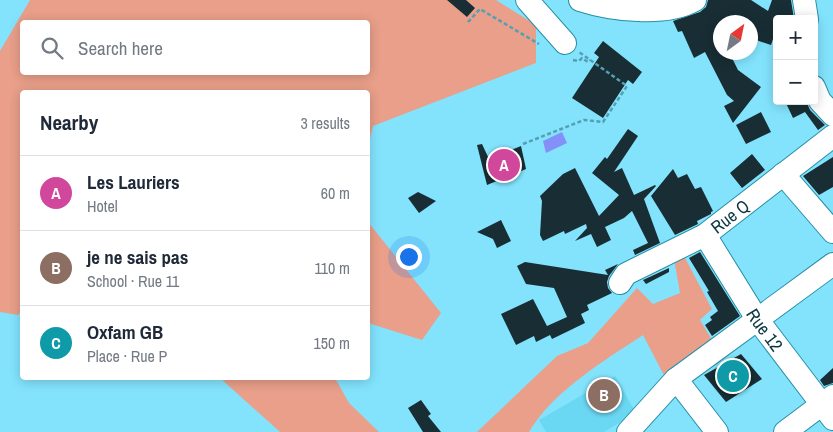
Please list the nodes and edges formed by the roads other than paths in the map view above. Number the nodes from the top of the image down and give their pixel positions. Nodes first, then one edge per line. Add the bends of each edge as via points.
1 (527, 0) edge
2 (580, 0) edge
3 (695, 0) edge
4 (804, 0) edge
5 (806, 15) edge
6 (565, 51) road end
7 (818, 96) edge
8 (833, 114) edge
9 (833, 136) edge
10 (783, 174) junction
11 (833, 232) edge
12 (705, 235) junction
13 (833, 264) edge
14 (620, 283) dead end
15 (758, 319) junction
16 (676, 380) junction
17 (829, 407) edge
18 (628, 432) edge
19 (717, 432) edge
20 (785, 432) edge

1 - 6 street
2 - 3 street via 659,10
4 - 5 street
7 - 8 street
9 - 10 street, Rue Q
10 - 11 street
10 - 12 street, Rue Q
12 - 14 street, Rue Q via 626,274
12 - 15 street, Rue 12
13 - 15 street
15 - 16 street
15 - 17 street, Rue 12
16 - 18 street
16 - 19 street
17 - 20 street

